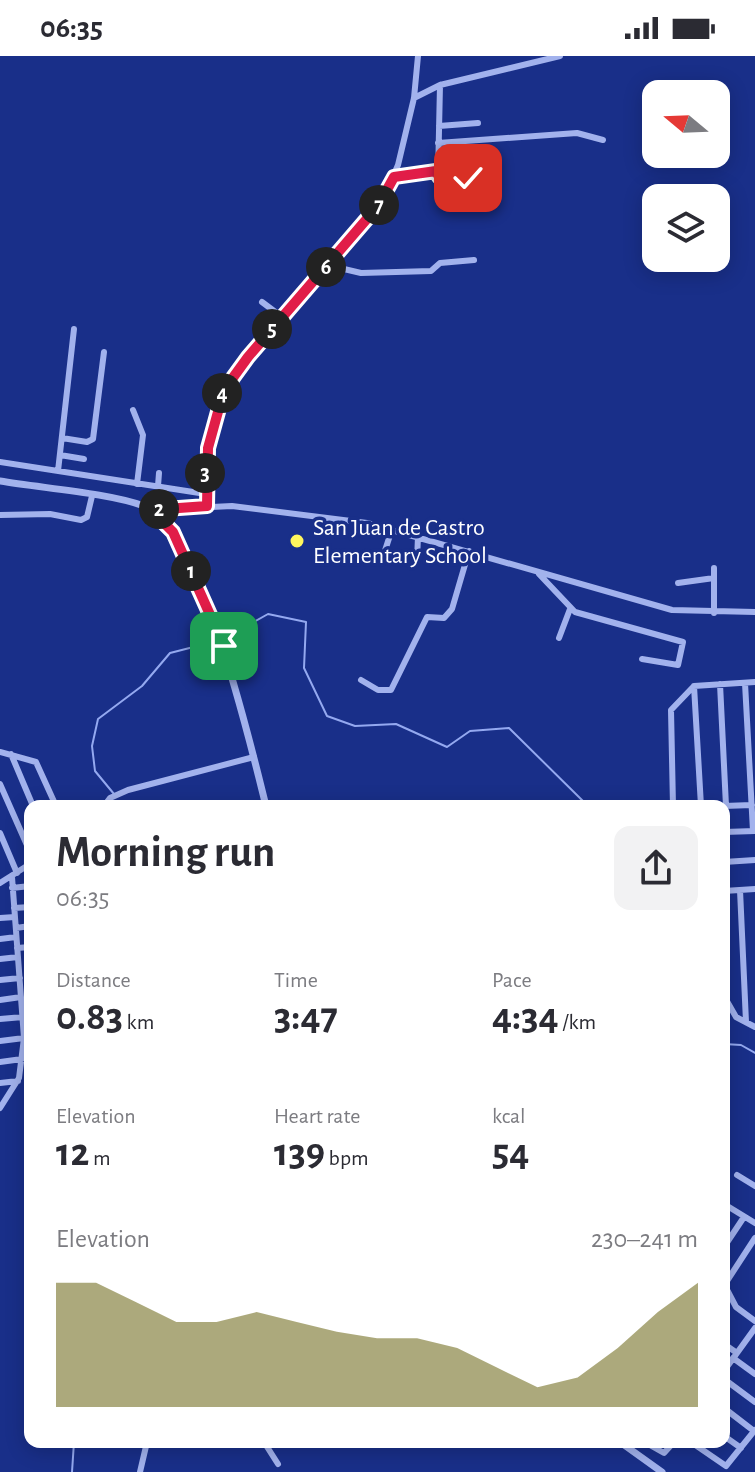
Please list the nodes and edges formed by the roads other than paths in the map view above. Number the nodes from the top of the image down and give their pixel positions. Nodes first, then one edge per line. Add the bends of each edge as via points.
1 (418, 56) edge
2 (560, 56) edge
3 (440, 85) junction
4 (414, 98) junction
5 (478, 123) dead end
6 (439, 126) junction
7 (603, 140) dead end
8 (438, 143) junction
9 (436, 171) junction
10 (394, 177) junction
11 (480, 182) dead end
12 (474, 260) dead end
13 (327, 265) junction
14 (262, 302) dead end
15 (282, 317) junction
16 (74, 329) dead end
17 (104, 352) dead end
18 (133, 410) dead end
19 (62, 438) junction
20 (60, 455) junction
21 (84, 459) dead end
22 (0, 462) edge
23 (58, 471) junction
24 (159, 473) dead end
25 (0, 481) edge
26 (137, 484) junction
27 (158, 486) junction
28 (206, 494) junction
29 (92, 496) junction
30 (207, 506) junction
31 (151, 510) junction
32 (0, 515) edge
33 (392, 529) junction
34 (418, 536) junction
35 (469, 551) junction
36 (417, 561) dead end
37 (381, 563) dead end
38 (714, 568) dead end
39 (539, 574) junction
40 (714, 578) junction
41 (678, 583) dead end
42 (570, 609) junction
43 (755, 612) edge
44 (714, 613) junction
45 (559, 638) dead end
46 (642, 659) dead end
47 (389, 677) dead end
48 (361, 680) dead end
49 (399, 680) junction
50 (755, 682) edge
51 (745, 683) junction
52 (720, 684) junction
53 (694, 686) junction
54 (0, 752) edge
55 (11, 754) junction
56 (254, 757) junction
57 (0, 784) edge
58 (30, 800) edge
59 (53, 800) edge
60 (108, 800) edge
61 (265, 800) edge
62 (673, 800) edge
63 (701, 800) edge
64 (725, 800) edge
65 (753, 802) edge
66 (730, 805) edge
67 (754, 831) edge
68 (730, 832) edge
69 (0, 833) edge
70 (24, 838) edge
71 (755, 860) edge
72 (730, 862) edge
73 (24, 868) edge
74 (14, 875) junction
75 (0, 883) edge
76 (24, 887) edge
77 (12, 888) junction
78 (755, 889) edge
79 (740, 890) junction
80 (730, 891) edge
81 (24, 907) edge
82 (14, 908) junction
83 (15, 917) junction
84 (0, 918) edge
85 (24, 927) edge
86 (16, 928) junction
87 (16, 937) junction
88 (0, 939) edge
89 (24, 947) edge
90 (17, 948) junction
91 (18, 957) junction
92 (0, 959) edge
93 (19, 968) junction
94 (24, 968) edge
95 (20, 978) junction
96 (0, 980) edge
97 (21, 987) junction
98 (24, 987) edge
99 (21, 997) junction
100 (0, 1000) edge
101 (24, 1003) edge
102 (730, 1006) edge
103 (24, 1014) edge
104 (23, 1017) junction
105 (0, 1019) edge
106 (746, 1022) junction
107 (755, 1027) edge
108 (24, 1038) junction
109 (0, 1041) edge
110 (22, 1059) junction
111 (0, 1062) edge
112 (18, 1081) junction
113 (0, 1083) edge
114 (1, 1105) edge
115 (737, 1175) dead end
116 (755, 1186) edge
117 (730, 1210) edge
118 (744, 1217) junction
119 (755, 1223) edge
120 (730, 1238) edge
121 (755, 1238) edge
122 (730, 1275) edge
123 (730, 1296) edge
124 (755, 1321) edge
125 (755, 1328) edge
126 (747, 1340) junction
127 (755, 1346) edge
128 (730, 1351) edge
129 (735, 1356) junction
130 (730, 1363) edge
131 (755, 1374) edge
132 (730, 1383) edge
133 (755, 1402) edge
134 (730, 1412) edge
135 (755, 1431) edge
136 (730, 1440) edge
137 (146, 1448) edge
138 (268, 1448) edge
139 (630, 1448) edge
140 (644, 1448) edge
141 (700, 1448) edge
142 (741, 1448) junction
143 (639, 1454) junction
144 (278, 1464) dead end
145 (140, 1472) edge
146 (662, 1472) edge

1 - 4 street
2 - 3 street
3 - 4 street
3 - 6 street
4 - 10 street
5 - 6 street
6 - 8 street
7 - 8 street via 577,133
8 - 9 street
9 - 10 street
9 - 11 street via 439,177
10 - 13 street via 378,206
12 - 13 street via 440,263 431,271 361,273
13 - 15 street
14 - 15 street
15 - 28 street via 224,390 208,448
16 - 19 street
17 - 19 street via 93,439
18 - 26 street via 143,435
19 - 20 street
20 - 21 street
20 - 23 street
22 - 23 street
23 - 26 street
24 - 27 street
25 - 29 street
26 - 27 street
27 - 28 street
28 - 30 street
29 - 31 street
29 - 32 street via 87,517 81,520 50,514
30 - 31 street
30 - 33 street
31 - 56 street via 173,532 221,635
33 - 34 street
33 - 37 street
34 - 35 street
34 - 36 street
35 - 39 street
35 - 49 street via 452,609 444,618 427,617
38 - 40 street
39 - 42 street
39 - 44 street via 672,610
40 - 41 street
40 - 44 street
42 - 45 street
42 - 46 street via 683,642 678,665
43 - 44 street
47 - 49 street
48 - 49 street via 387,691
50 - 51 street
51 - 52 street
51 - 65 street
52 - 53 street
52 - 64 street
53 - 62 street via 671,710
53 - 63 street
54 - 55 street
55 - 58 street
55 - 59 street via 36,762
56 - 60 street via 128,790
56 - 61 street
57 - 70 street
65 - 66 street
65 - 67 street
67 - 68 street
69 - 74 street
71 - 72 street
73 - 74 street
74 - 75 street
74 - 77 street
76 - 77 street
77 - 82 street
78 - 79 street
79 - 80 street
79 - 106 street
81 - 82 street
82 - 83 street
83 - 84 street
83 - 86 street
85 - 86 street
86 - 87 street
87 - 88 street
87 - 90 street
89 - 90 street
90 - 91 street
91 - 92 street
91 - 93 street
93 - 94 street
93 - 95 street
95 - 96 street
95 - 97 street
97 - 98 street
97 - 99 street
99 - 100 street
99 - 101 street
102 - 106 street
103 - 104 street
104 - 105 street
104 - 108 street
106 - 107 street
108 - 109 street
108 - 110 street
110 - 111 street
110 - 112 street
112 - 113 street
112 - 114 street
115 - 116 street
117 - 118 street
118 - 119 street
118 - 120 street
121 - 122 street
123 - 124 street
125 - 126 street
126 - 127 street
126 - 129 street
128 - 129 street
129 - 130 street
129 - 131 street
132 - 133 street
134 - 135 street
135 - 142 street
136 - 142 street
137 - 145 street
138 - 144 street
139 - 143 street
140 - 143 street
141 - 142 street via 726,1466
143 - 146 street

